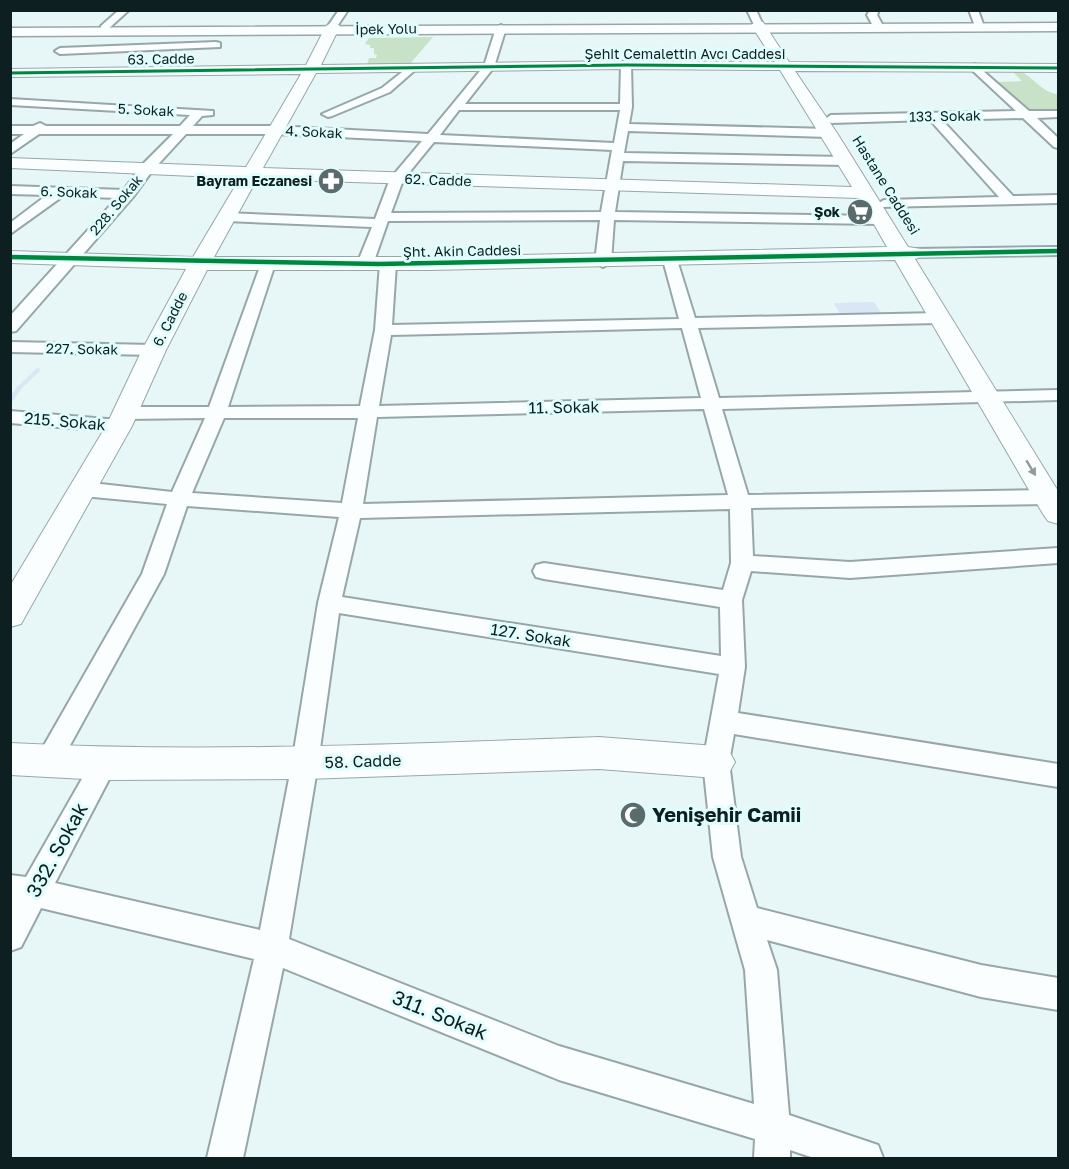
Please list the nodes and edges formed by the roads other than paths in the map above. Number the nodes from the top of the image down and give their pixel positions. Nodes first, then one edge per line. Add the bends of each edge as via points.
1 (125, 10) edge
2 (876, 17) edge
3 (975, 17) edge
4 (336, 22) edge
5 (762, 24) edge
6 (1059, 25) edge
7 (104, 28) junction
8 (501, 28) junction
9 (10, 30) edge
10 (226, 30) junction
11 (60, 51) dead end
12 (208, 58) junction
13 (626, 65) junction
14 (489, 67) junction
15 (792, 67) junction
16 (975, 67) junction
17 (411, 68) junction
18 (1059, 68) edge
19 (311, 69) junction
20 (10, 73) edge
21 (10, 102) edge
22 (64, 105) junction
23 (456, 107) junction
24 (626, 107) junction
25 (199, 113) junction
26 (223, 114) dead end
27 (328, 114) dead end
28 (1024, 114) junction
29 (1059, 114) edge
30 (932, 116) junction
31 (276, 122) junction
32 (830, 126) junction
33 (622, 127) junction
34 (38, 129) junction
35 (184, 129) junction
36 (10, 130) edge
37 (428, 139) junction
38 (1059, 144) edge
39 (10, 150) edge
40 (618, 152) junction
41 (845, 161) junction
42 (10, 163) edge
43 (147, 168) junction
44 (251, 172) junction
45 (397, 179) junction
46 (613, 186) junction
47 (10, 190) edge
48 (60, 192) junction
49 (128, 194) junction
50 (1059, 200) edge
51 (1010, 201) junction
52 (876, 206) junction
53 (607, 216) junction
54 (226, 218) junction
55 (382, 220) junction
56 (10, 230) edge
57 (1058, 252) edge
58 (908, 253) junction
59 (10, 257) edge
60 (70, 258) junction
61 (670, 260) junction
62 (200, 262) junction
63 (603, 262) junction
64 (267, 264) junction
65 (377, 264) junction
66 (939, 318) junction
67 (687, 324) junction
68 (10, 327) edge
69 (383, 330) junction
70 (10, 347) edge
71 (154, 350) junction
72 (1059, 395) edge
73 (996, 396) junction
74 (711, 403) junction
75 (217, 412) junction
76 (367, 412) junction
77 (10, 417) edge
78 (122, 419) junction
79 (83, 489) junction
80 (1055, 498) edge
81 (179, 499) junction
82 (740, 502) junction
83 (351, 511) junction
84 (1059, 556) edge
85 (742, 563) junction
86 (544, 571) dead end
87 (20, 579) edge
88 (731, 600) junction
89 (329, 603) junction
90 (10, 615) edge
91 (733, 667) junction
92 (722, 722) junction
93 (10, 759) edge
94 (48, 760) junction
95 (716, 762) junction
96 (305, 763) junction
97 (104, 764) junction
98 (1059, 776) edge
99 (22, 891) edge
100 (745, 919) junction
101 (10, 936) edge
102 (272, 948) junction
103 (1059, 994) edge
104 (772, 1143) edge
105 (225, 1158) edge
106 (865, 1158) edge

1 - 7 street
2 - 3 highway
2 - 5 highway
3 - 6 highway
4 - 5 highway
4 - 7 highway
4 - 8 highway, İpek Yolu
4 - 10 highway, İpek Yolu
4 - 19 street, 6. Cadde
5 - 6 highway
5 - 8 highway, İpek Yolu
5 - 15 street, Hastane Caddesi
7 - 9 highway
8 - 14 street
9 - 10 highway, İpek Yolu
10 - 12 street
11 - 12 street
12 - 19 street, 63. Cadde
12 - 20 street, 63. Cadde
13 - 14 street, Şehit Cemalettin Avcı Caddesi
13 - 15 street, Şehit Cemalettin Avcı Caddesi
13 - 24 street
14 - 17 street, Şehit Cemalettin Avcı Caddesi
14 - 23 street
15 - 16 street, Şehit Cemalettin Avcı Caddesi
15 - 32 street, Hastane Caddesi
16 - 18 street, Şehit Cemalettin Avcı Caddesi
16 - 28 street
17 - 19 street, Şehit Cemalettin Avcı Caddesi
17 - 27 street via 386,90
19 - 31 street, 6. Cadde
21 - 22 street, 5. Sokak
22 - 25 street, 5. Sokak
22 - 34 street
23 - 24 street
23 - 37 street
24 - 33 street
25 - 26 street, 5. Sokak
25 - 35 street, 228. Sokak
28 - 29 street, 133. Sokak
28 - 30 street, 133. Sokak
28 - 38 street
30 - 32 street, 133. Sokak
30 - 51 street
31 - 35 street, 4. Sokak
31 - 37 street, 4. Sokak
31 - 44 street, 6. Cadde
32 - 33 street, 133. Sokak
32 - 41 street, Hastane Caddesi
32 - 52 street, Hastane Caddesi
33 - 40 street
34 - 35 street, 4. Sokak
34 - 36 street, 4. Sokak
34 - 39 street
35 - 43 street, 228. Sokak
37 - 40 street, 4. Sokak
37 - 45 street
40 - 41 street, 4. Sokak
40 - 46 street
41 - 52 street, Hastane Caddesi
42 - 43 street, 62. Cadde
43 - 44 street, 62. Cadde
43 - 49 street, 228. Sokak
44 - 45 street, 62. Cadde
44 - 54 street, 6. Cadde
45 - 46 street, 62. Cadde
45 - 55 street
46 - 52 street, 62. Cadde
46 - 53 street
47 - 48 street, 6. Sokak
48 - 49 street, 6. Sokak
48 - 56 street
49 - 60 street, 228. Sokak
50 - 51 street
51 - 52 street
52 - 53 street
52 - 58 street, Hastane Caddesi
53 - 55 street
53 - 63 street
54 - 55 street
54 - 62 street, 6. Cadde
55 - 65 street
57 - 58 street
58 - 61 street, Şht. Akin Caddesi
58 - 66 street, Hastane Caddesi
58 - 73 street, Hastane Caddesi
59 - 60 street, Şht. Akin Caddesi
60 - 62 street, Şht. Akin Caddesi
60 - 68 street, 228. Sokak
61 - 63 street, Şht. Akin Caddesi
61 - 67 street
62 - 64 street, Şht. Akin Caddesi
62 - 71 street, 6. Cadde
63 - 65 street, Şht. Akin Caddesi
64 - 65 street, Şht. Akin Caddesi
64 - 75 street
65 - 69 street
66 - 67 street
66 - 73 street, Hastane Caddesi
67 - 69 street
67 - 74 street
69 - 76 street
70 - 71 street, 227. Sokak
71 - 78 street, 6. Cadde
72 - 73 street, 11. Sokak
73 - 74 street, 11. Sokak
73 - 80 street, Hastane Caddesi
74 - 76 street, 11. Sokak
74 - 82 street
75 - 76 street, 11. Sokak
75 - 78 street, 11. Sokak
75 - 81 street
76 - 83 street
77 - 78 street, 215. Sokak
78 - 79 street, 6. Cadde
79 - 81 street
79 - 87 street, 6. Cadde
80 - 82 street
81 - 83 street
81 - 94 street via 153,574
82 - 83 street
82 - 85 street
83 - 89 street
84 - 85 street via 850,570
85 - 88 street
86 - 88 street
87 - 90 street, 6. Cadde
88 - 91 street
89 - 91 street, 127. Sokak
89 - 96 street
91 - 92 street
92 - 95 street
92 - 98 street
93 - 94 street, 58. Cadde
94 - 97 street, 58. Cadde
95 - 96 street, 58. Cadde via 599,753
95 - 100 street via 727,857
96 - 97 street, 58. Cadde
96 - 102 street
97 - 99 street, 332. Sokak
99 - 101 street, 332. Sokak
99 - 102 street, 311. Sokak
100 - 103 street via 981,981
100 - 104 street via 761,970
102 - 104 street, 311. Sokak
102 - 105 street
104 - 106 street, 311. Sokak

